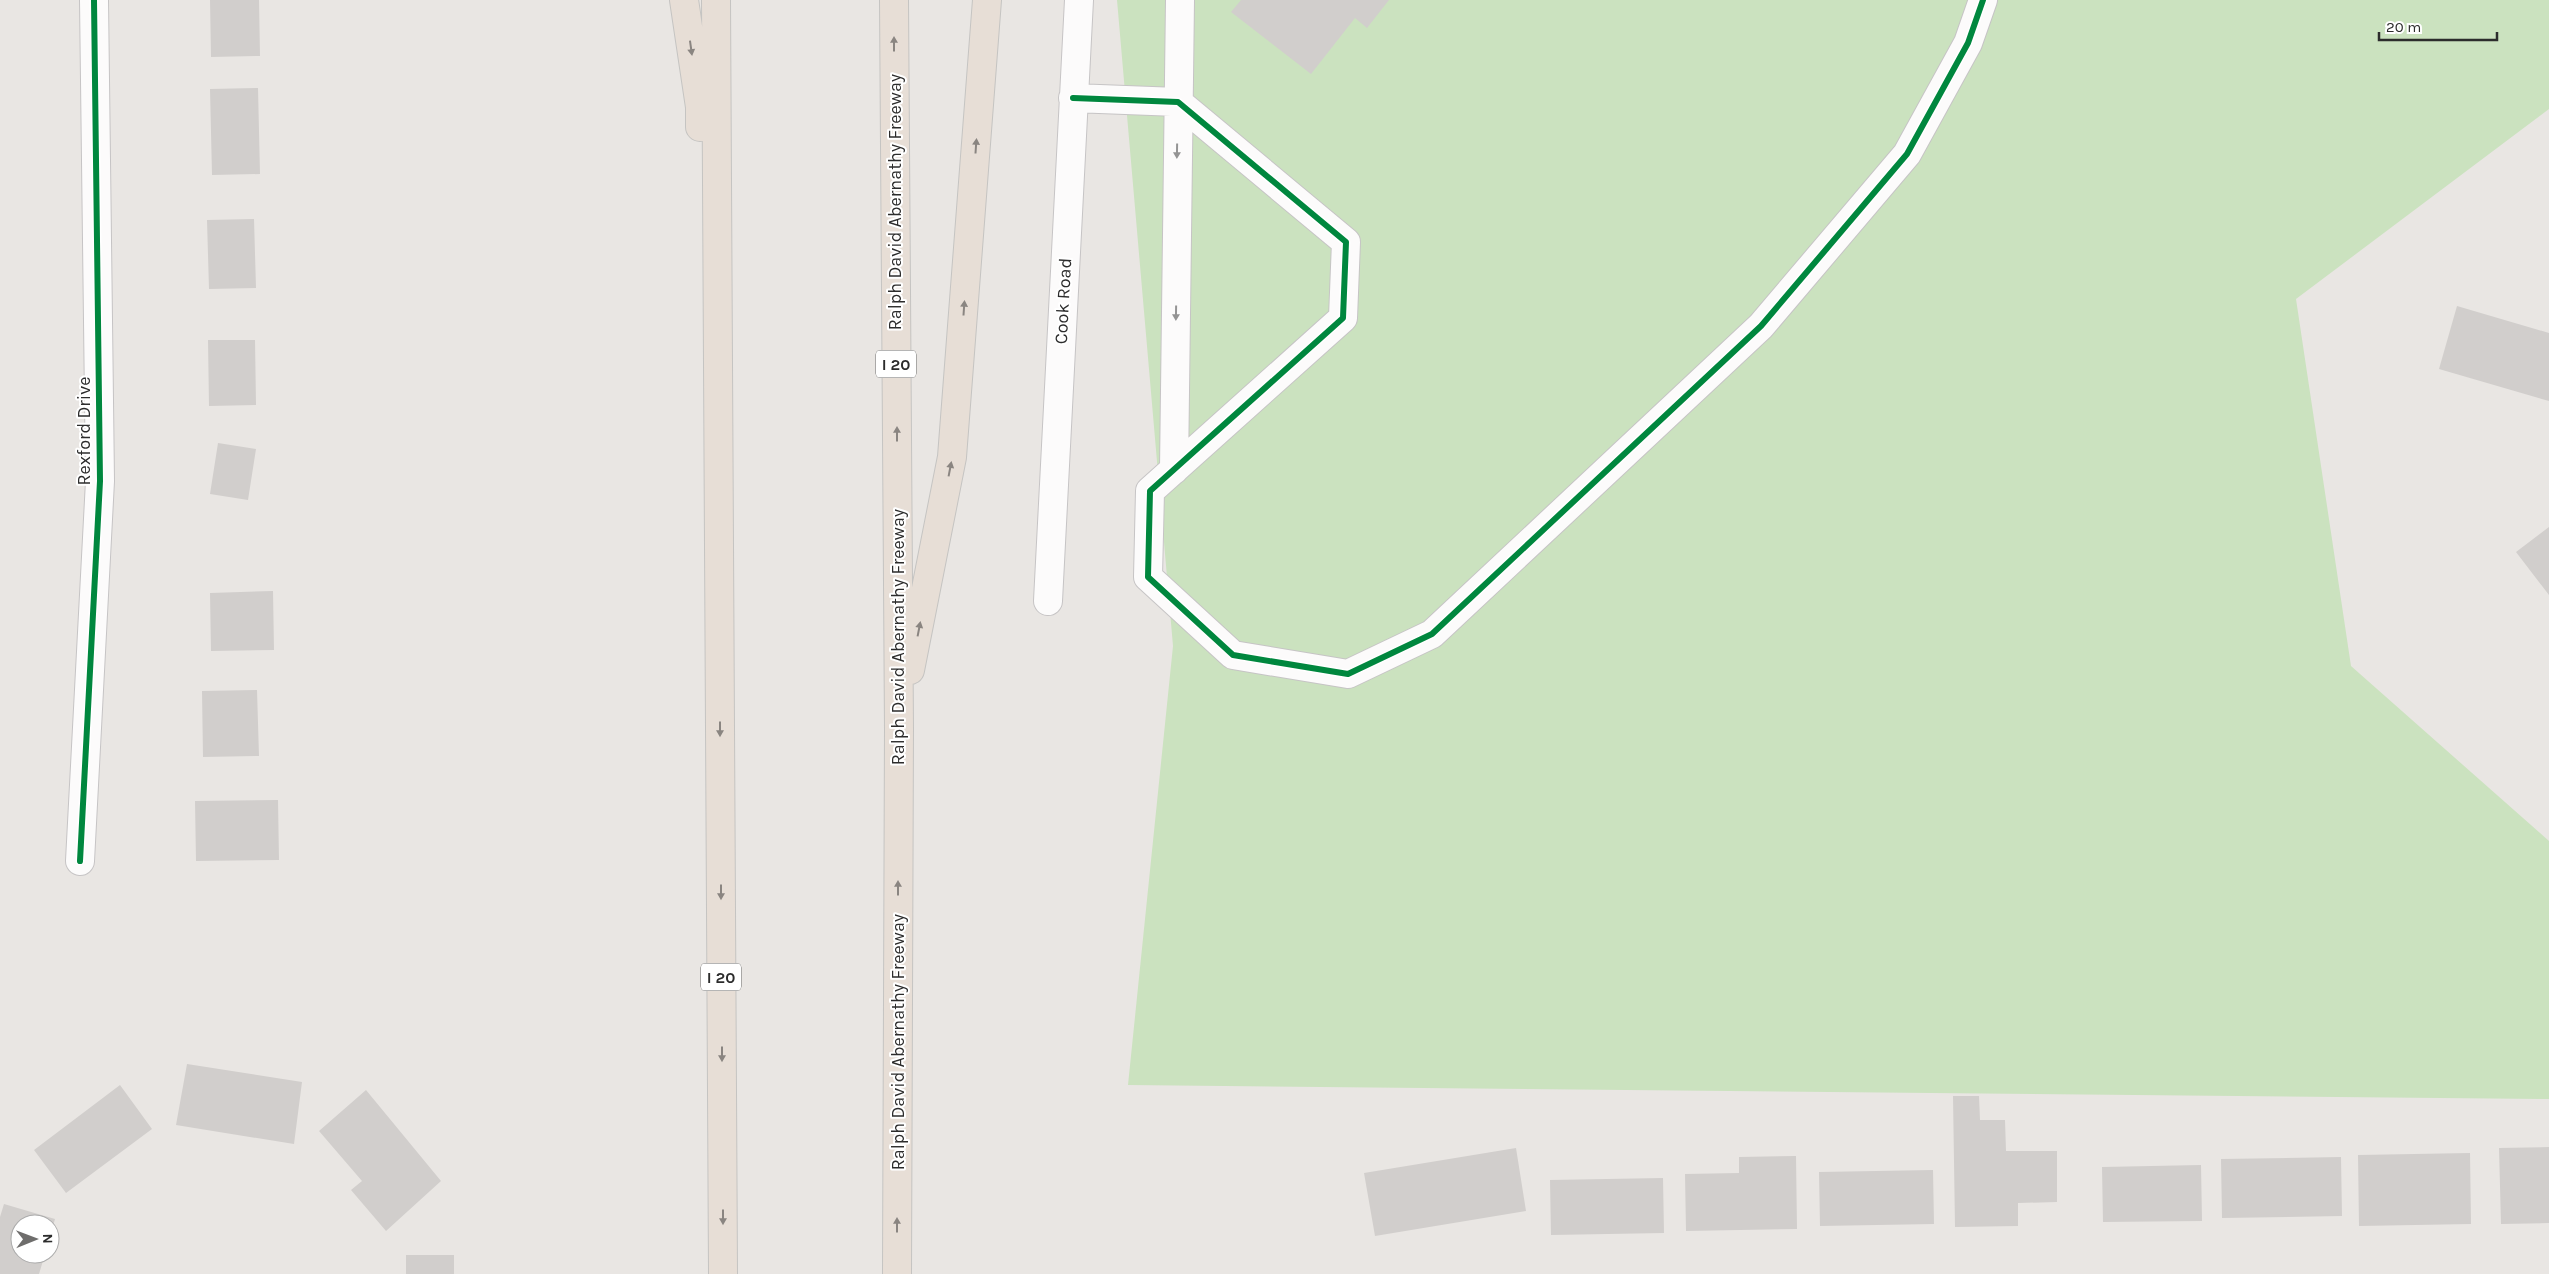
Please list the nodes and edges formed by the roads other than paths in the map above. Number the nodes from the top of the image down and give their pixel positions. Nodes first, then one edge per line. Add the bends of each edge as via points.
1 (94, 0) edge
2 (684, 0) edge
3 (716, 0) edge
4 (894, 0) edge
5 (987, 0) edge
6 (1079, 0) edge
7 (1180, 0) edge
8 (1984, 0) edge
9 (1073, 98) junction
10 (1178, 102) junction
11 (1174, 470) junction
12 (1048, 601) dead end
13 (719, 680) junction
14 (899, 728) junction
15 (80, 861) dead end
16 (723, 1274) edge
17 (897, 1274) edge

1 - 15 street, Rexford Drive via 100,481
2 -> 13 highway via 700,107
3 - 13 highway, I 20
14 -> 4 highway, Ralph David Abernathy Freeway / I 20
14 -> 5 highway via 952,456
6 - 9 street, Cook Road
7 - 10 street
8 - 11 street via 1968,43 1907,154 1760,326 1432,634 1348,674 1234,655 1148,577 1150,491
9 - 10 street
9 - 12 street, Cook Road
10 -> 11 street
10 - 11 street via 1346,242 1343,318
13 -> 16 highway, I 20
17 -> 14 highway, Ralph David Abernathy Freeway / I 20

